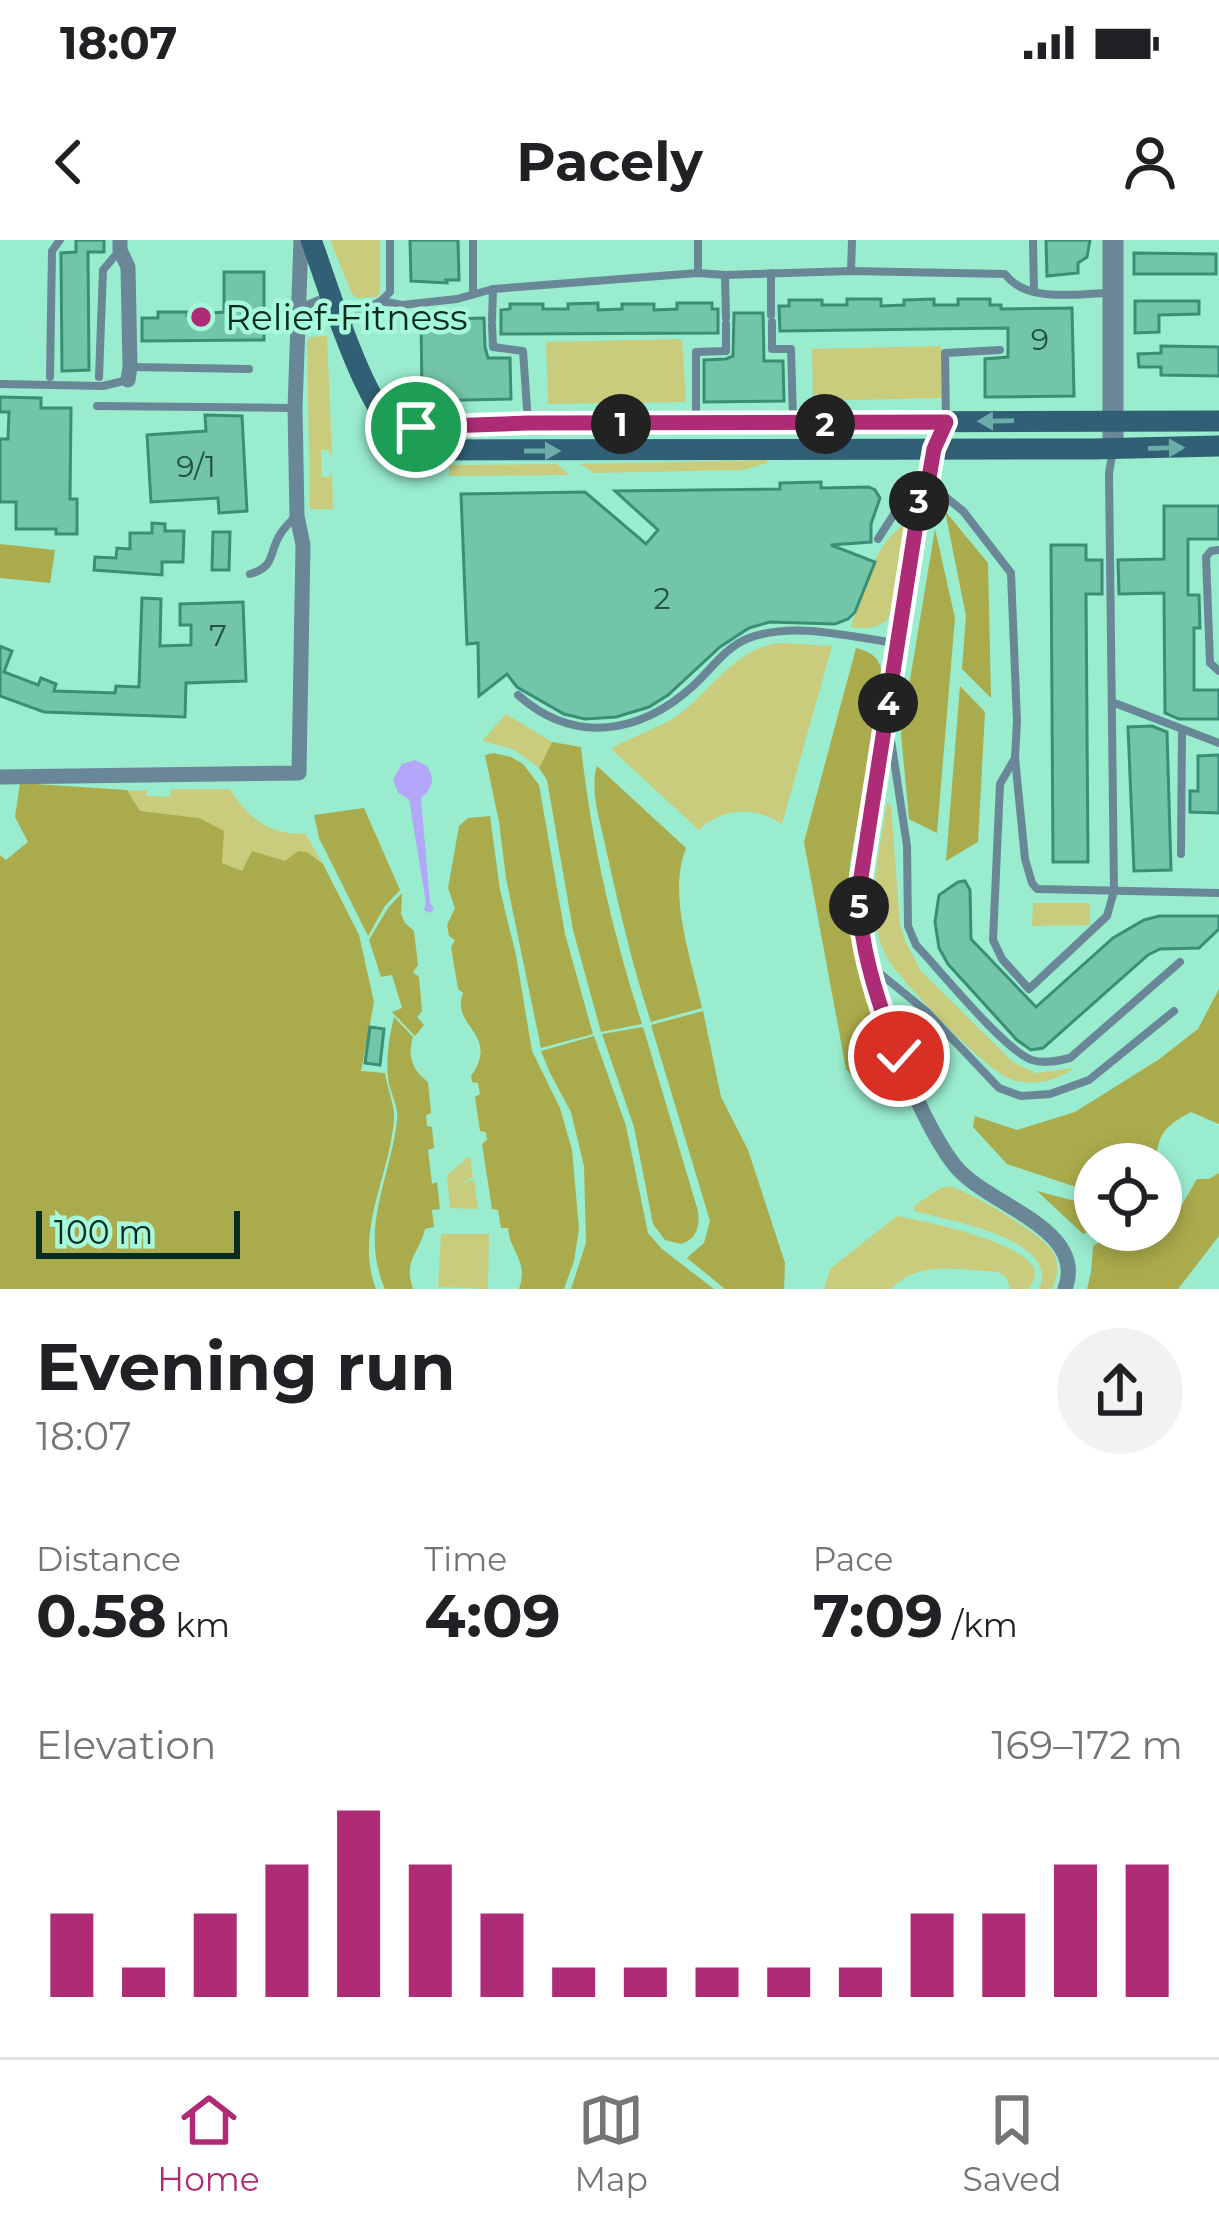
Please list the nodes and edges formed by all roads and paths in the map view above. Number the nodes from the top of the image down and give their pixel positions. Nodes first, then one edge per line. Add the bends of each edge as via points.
1 (60, 240) edge
2 (301, 240) edge
3 (311, 240) edge
4 (389, 240) edge
5 (473, 240) edge
6 (698, 240) edge
7 (851, 240) edge
8 (1033, 240) edge
9 (1113, 240) edge
10 (120, 245) edge
11 (851, 271) junction
12 (698, 273) junction
13 (771, 273) junction
14 (725, 275) junction
15 (493, 289) junction
16 (1113, 292) junction
17 (473, 293) junction
18 (1034, 293) junction
19 (332, 298) junction
20 (380, 301) junction
21 (299, 312) junction
22 (343, 329) junction
23 (1000, 350) dead end
24 (249, 369) dead end
25 (129, 373) junction
26 (50, 377) dead end
27 (99, 377) dead end
28 (0, 384) edge
29 (97, 406) dead end
30 (295, 408) junction
31 (386, 421) junction
32 (946, 422) junction
33 (1113, 422) junction
34 (1219, 422) edge
35 (528, 423) junction
36 (696, 424) junction
37 (793, 424) junction
38 (1219, 446) edge
39 (1113, 448) junction
40 (934, 449) junction
41 (928, 483) junction
42 (917, 513) junction
43 (296, 515) junction
44 (878, 539) dead end
45 (1219, 550) edge
46 (250, 574) dead end
47 (897, 644) junction
48 (1219, 670) edge
49 (518, 695) dead end
50 (1112, 702) junction
51 (886, 713) junction
52 (1182, 729) junction
53 (1219, 742) edge
54 (1015, 758) junction
55 (0, 777) edge
56 (1181, 854) dead end
57 (1114, 891) junction
58 (1219, 893) edge
59 (1180, 962) dead end
60 (871, 966) junction
61 (1174, 1011) dead end
62 (1065, 1289) edge

1 - 26 lane via 52,251
2 - 21 street
3 - 19 main road
4 - 20 lane via 390,292
5 - 17 lane
6 - 12 lane
7 - 11 lane
8 - 18 lane
9 - 16 street
10 - 25 street via 128,267
10 - 27 lane via 103,270
11 - 13 lane
11 - 18 lane via 1005,274
12 - 14 lane
12 - 15 lane
13 - 14 lane
13 - 37 lane via 772,350 791,349
14 - 36 lane via 726,351 696,352
15 - 17 lane
15 - 35 lane via 493,347 523,351
16 - 18 lane
16 - 33 street
17 - 20 lane
19 - 21 street
19 - 22 main road
20 - 22 lane
21 - 30 street
22 - 31 main road
23 - 32 lane via 945,353
24 - 25 lane
25 - 28 lane via 103,386
29 - 30 lane
30 - 43 street
31 - 35 main road
31 -> 40 main road via 418,450
33 -> 32 main road
32 - 37 main road
32 - 40 street
33 - 34 main road
33 - 39 street
35 - 36 main road
36 - 37 main road
39 -> 38 main road
39 - 40 main road
39 - 50 lane
40 - 41 street
41 - 42 street
41 - 54 lane via 963,511 1010,569
42 - 44 lane via 894,514
42 - 47 street
43 - 46 lane via 270,562
43 - 55 street via 303,545 299,772
45 - 48 lane via 1206,557 1210,664
47 - 49 lane via 792,631 751,637 666,707 609,728 560,722
47 - 51 street
50 - 52 lane
50 - 57 lane
51 - 59 lane via 907,846 908,926 916,945 1006,1042 1031,1060 1070,1058
51 - 60 street via 859,890
52 - 53 lane
52 - 56 lane
54 - 57 lane via 1033,885
54 - 57 lane via 1000,784 993,940 1002,959 1029,989 1107,916
57 - 58 lane
60 - 61 lane via 999,1088 1021,1096 1089,1080
60 - 62 street via 904,1070 947,1154 972,1182 1058,1240 1070,1265

